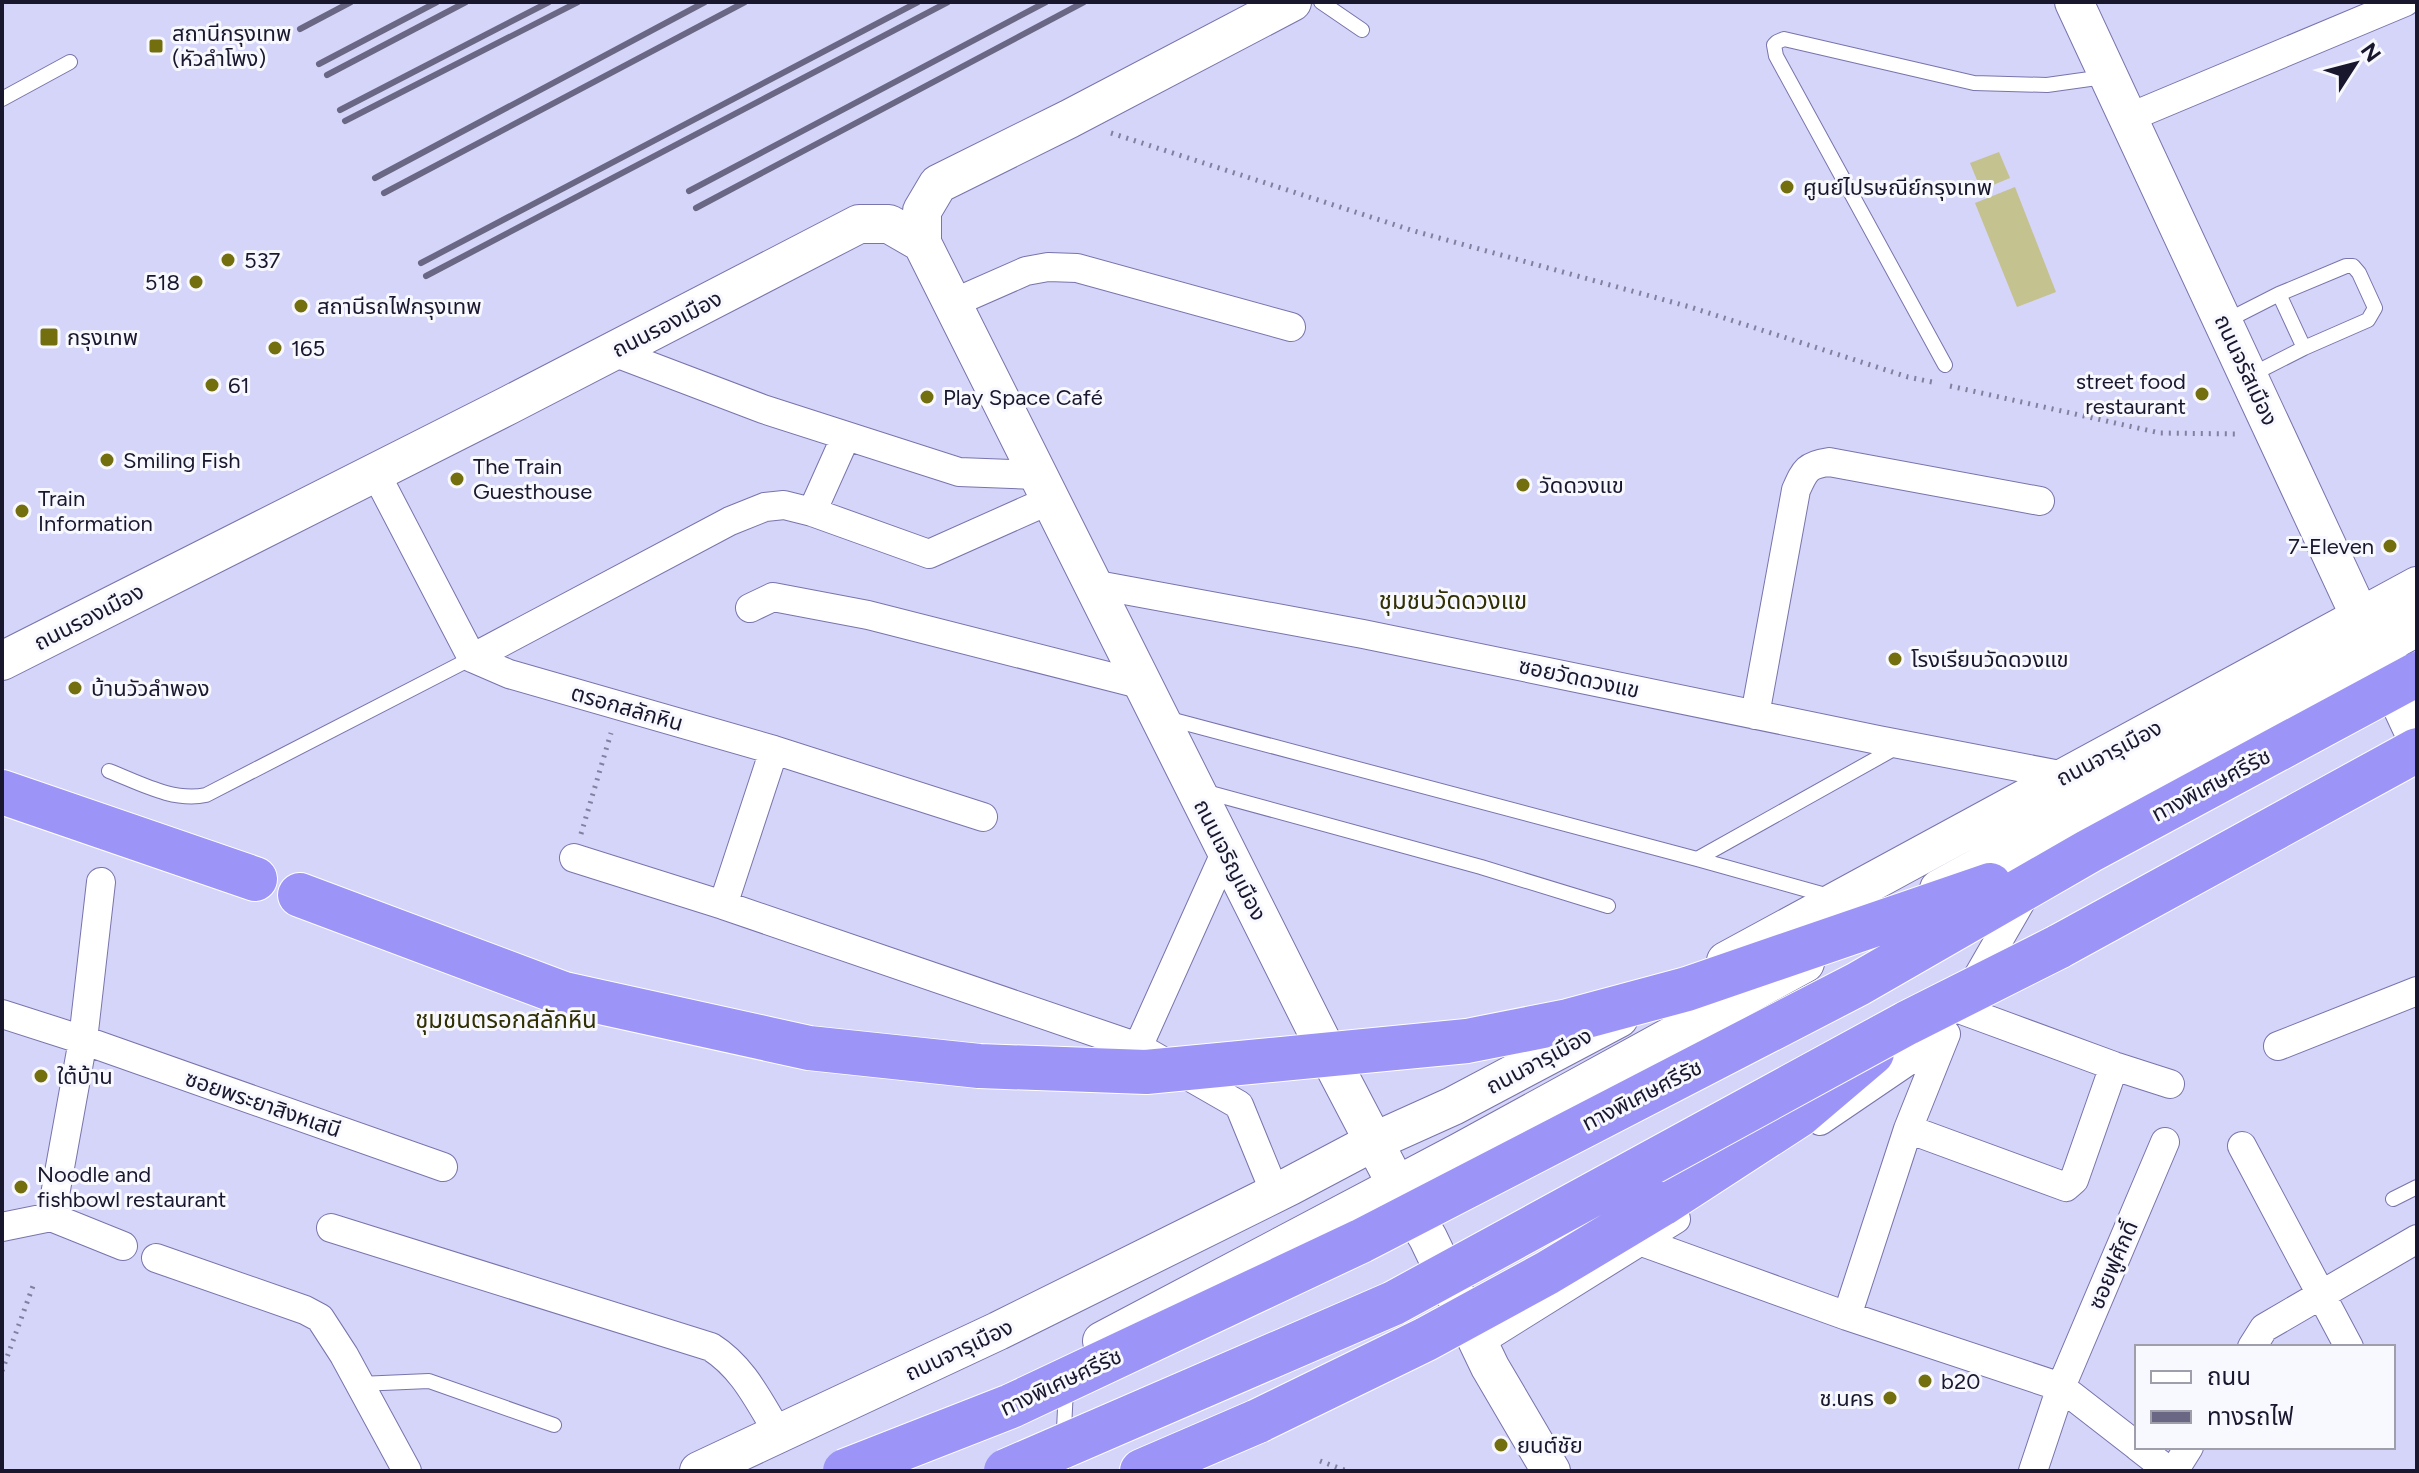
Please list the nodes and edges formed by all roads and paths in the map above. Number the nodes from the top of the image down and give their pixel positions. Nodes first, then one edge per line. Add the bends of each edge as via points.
1 (1292, 2) edge
2 (1321, 2) edge
3 (2074, 2) edge
4 (2405, 2) edge
5 (1362, 30) dead end
6 (70, 62) dead end
7 (2109, 76) junction
8 (2, 99) edge
9 (2128, 118) junction
10 (1069, 119) junction
11 (922, 243) junction
12 (2279, 294) junction
13 (951, 304) junction
14 (2223, 322) junction
15 (1291, 327) dead end
16 (2304, 348) junction
17 (613, 352) junction
18 (1945, 365) dead end
19 (2249, 377) junction
20 (2275, 433) junction
21 (846, 436) junction
22 (375, 472) junction
23 (1044, 488) junction
24 (2040, 501) dead end
25 (812, 512) junction
26 (1092, 584) junction
27 (2417, 586) edge
28 (750, 608) dead end
29 (2417, 627) edge
30 (2369, 634) junction
31 (472, 658) junction
32 (2, 661) edge
33 (2417, 674) edge
34 (1150, 700) junction
35 (618, 705) junction
36 (1755, 715) junction
37 (2417, 739) edge
38 (1901, 745) junction
39 (774, 750) junction
40 (2417, 750) edge
41 (109, 771) dead end
42 (2065, 776) junction
43 (1194, 789) junction
44 (2, 792) edge
45 (983, 817) dead end
46 (2080, 834) junction
47 (1226, 851) junction
48 (574, 858) joint
49 (1697, 859) junction
50 (255, 879) dead end
51 (101, 882) dead end
52 (300, 895) dead end
53 (1841, 899) junction
54 (723, 905) junction
55 (1608, 906) dead end
56 (2417, 991) edge
57 (1959, 1009) junction
58 (2, 1014) edge
59 (1926, 1030) junction
60 (83, 1040) junction
61 (2278, 1046) dead end
62 (1138, 1047) junction
63 (2114, 1066) junction
64 (2170, 1084) dead end
65 (1908, 1129) junction
66 (1373, 1142) junction
67 (2165, 1142) dead end
68 (2242, 1146) dead end
69 (443, 1167) dead end
70 (1397, 1186) junction
71 (2417, 1187) edge
72 (1275, 1193) junction
73 (2393, 1199) dead end
74 (51, 1217) junction
75 (2, 1227) edge
76 (331, 1228) dead end
77 (2417, 1239) edge
78 (1642, 1242) junction
79 (123, 1246) dead end
80 (156, 1258) dead end
81 (33, 1286) dead end
82 (2323, 1294) junction
83 (1847, 1316) junction
84 (1479, 1342) junction
85 (2253, 1345) edge
86 (2348, 1345) edge
87 (1067, 1359) junction
88 (2, 1371) edge
89 (359, 1384) junction
90 (2061, 1387) junction
91 (554, 1425) dead end
92 (779, 1434) junction
93 (2135, 1445) edge
94 (2141, 1449) edge
95 (2188, 1449) edge
96 (1320, 1461) dead end
97 (407, 1471) edge
98 (699, 1471) edge
99 (845, 1471) edge
100 (855, 1471) edge
101 (1006, 1471) edge
102 (1062, 1471) edge
103 (1142, 1471) edge
104 (1347, 1471) edge
105 (1551, 1471) edge
106 (2033, 1471) edge
107 (2171, 1471) edge

1 - 10 main road
2 - 5 lane
3 - 7 main road, ถนนจรัสเมือง
4 - 9 street
6 - 8 lane
7 - 9 main road, ถนนจรัสเมือง
7 - 18 lane via 2047,85 1974,83 1784,39 1774,45
9 - 14 main road, ถนนจรัสเมือง
10 - 11 main road via 938,184 922,211
10 - 20 path via 1414,231 1690,307 1908,377 2160,433
11 - 13 main road, ถนนเจริญเมือง
11 - 17 main road, ถนนรองเมือง via 889,224 859,224
12 - 14 lane
12 - 16 lane
12 - 16 lane via 2346,266 2359,273 2373,314
13 - 15 street via 1026,271 1077,268
13 - 23 main road, ถนนเจริญเมือง
14 - 19 main road, ถนนจรัสเมือง
16 - 19 lane
17 - 21 street
17 - 22 main road, ถนนรองเมือง
19 - 20 main road, ถนนจรัสเมือง
20 - 30 main road, ถนนจรัสเมือง
21 - 23 street via 959,472
21 - 25 street
22 - 31 street
22 - 32 main road, ถนนรองเมือง
23 - 25 street via 929,554
23 - 26 main road, ถนนเจริญเมือง
24 - 36 street via 1829,462 1813,464 1796,490
25 - 31 street via 765,507 730,521
26 - 34 main road, ถนนเจริญเมือง
26 - 36 street, ซอยวัดดวงแข
27 - 30 main road
28 - 34 street via 773,597 868,615
29 - 30 main road
30 - 37 main road, ถนนจรัสเมือง
30 - 42 main road, ถนนจารุเมือง
30 - 46 main road, ถนนจารุเมือง
31 - 35 street, ตรอกสลักหิน
31 - 41 lane via 206,795 178,797
33 - 46 highway, ทางพิเศษศรีรัช, bridge
34 - 43 main road, ถนนเจริญเมือง
34 - 49 lane
35 - 39 street, ตรอกสลักหิน
35 - 48 path
36 - 38 street, ซอยวัดดวงแข
38 - 42 street, ซอยวัดดวงแข
38 - 49 lane
39 - 45 street, ตรอกสลักหิน
39 - 54 street
40 - 59 highway, bridge via 2058,947
42 - 53 main road, ถนนจารุเมือง
43 - 47 main road, ถนนเจริญเมือง
43 - 55 lane
44 - 50 highway
46 - 52 highway, bridge via 1687,989 1568,1021 1467,1041 1146,1072 979,1066 809,1048 564,994
46 - 57 street
46 - 70 main road, ถนนจารุเมือง
46 - 99 highway, ทางพิเศษศรีรัช, bridge via 1858,984 1361,1241 1011,1406
47 - 62 street
47 - 66 main road, ถนนเจริญเมือง
48 - 54 street
49 - 53 lane
51 - 60 street
53 - 66 main road, ถนนจารุเมือง via 1453,1106
54 - 62 street
56 - 61 street
57 - 59 street
57 - 63 street
58 - 60 street, ซอยพระยาสิงหเสนี
59 - 65 street
59 - 78 street
59 - 101 highway, bridge via 1394,1303
59 - 103 highway, bridge via 1686,1189 1547,1273 1328,1387
60 - 69 street, ซอยพระยาสิงหเสนี
60 - 74 street
62 - 72 street via 1239,1105
63 - 64 street
63 - 65 street via 2074,1180 2066,1187
65 - 83 street
66 - 70 main road, ถนนเจริญเมือง
66 - 72 main road, ถนนจารุเมือง
67 - 90 street, ซอยฟูศักดิ์
68 - 82 street
70 - 84 main road, ถนนเจริญเมือง
70 - 87 main road, ถนนจารุเมือง
71 - 73 lane
72 - 92 main road, ถนนจารุเมือง
74 - 75 street
74 - 79 street
76 - 92 street via 711,1347 742,1374
77 - 82 street
78 - 83 street
78 - 84 street
80 - 89 street via 313,1312
81 - 88 path
82 - 85 street via 2264,1328
82 - 86 street
83 - 90 street
84 - 105 main road, ถนนเจริญเมือง
87 - 100 main road, ถนนจารุเมือง
87 - 102 lane
89 - 91 lane via 429,1381
89 - 97 street
90 - 93 street
90 - 106 street, ซอยฟูศักดิ์
92 - 98 main road, ถนนจารุเมือง
94 - 107 street
95 - 107 street
96 - 104 path

